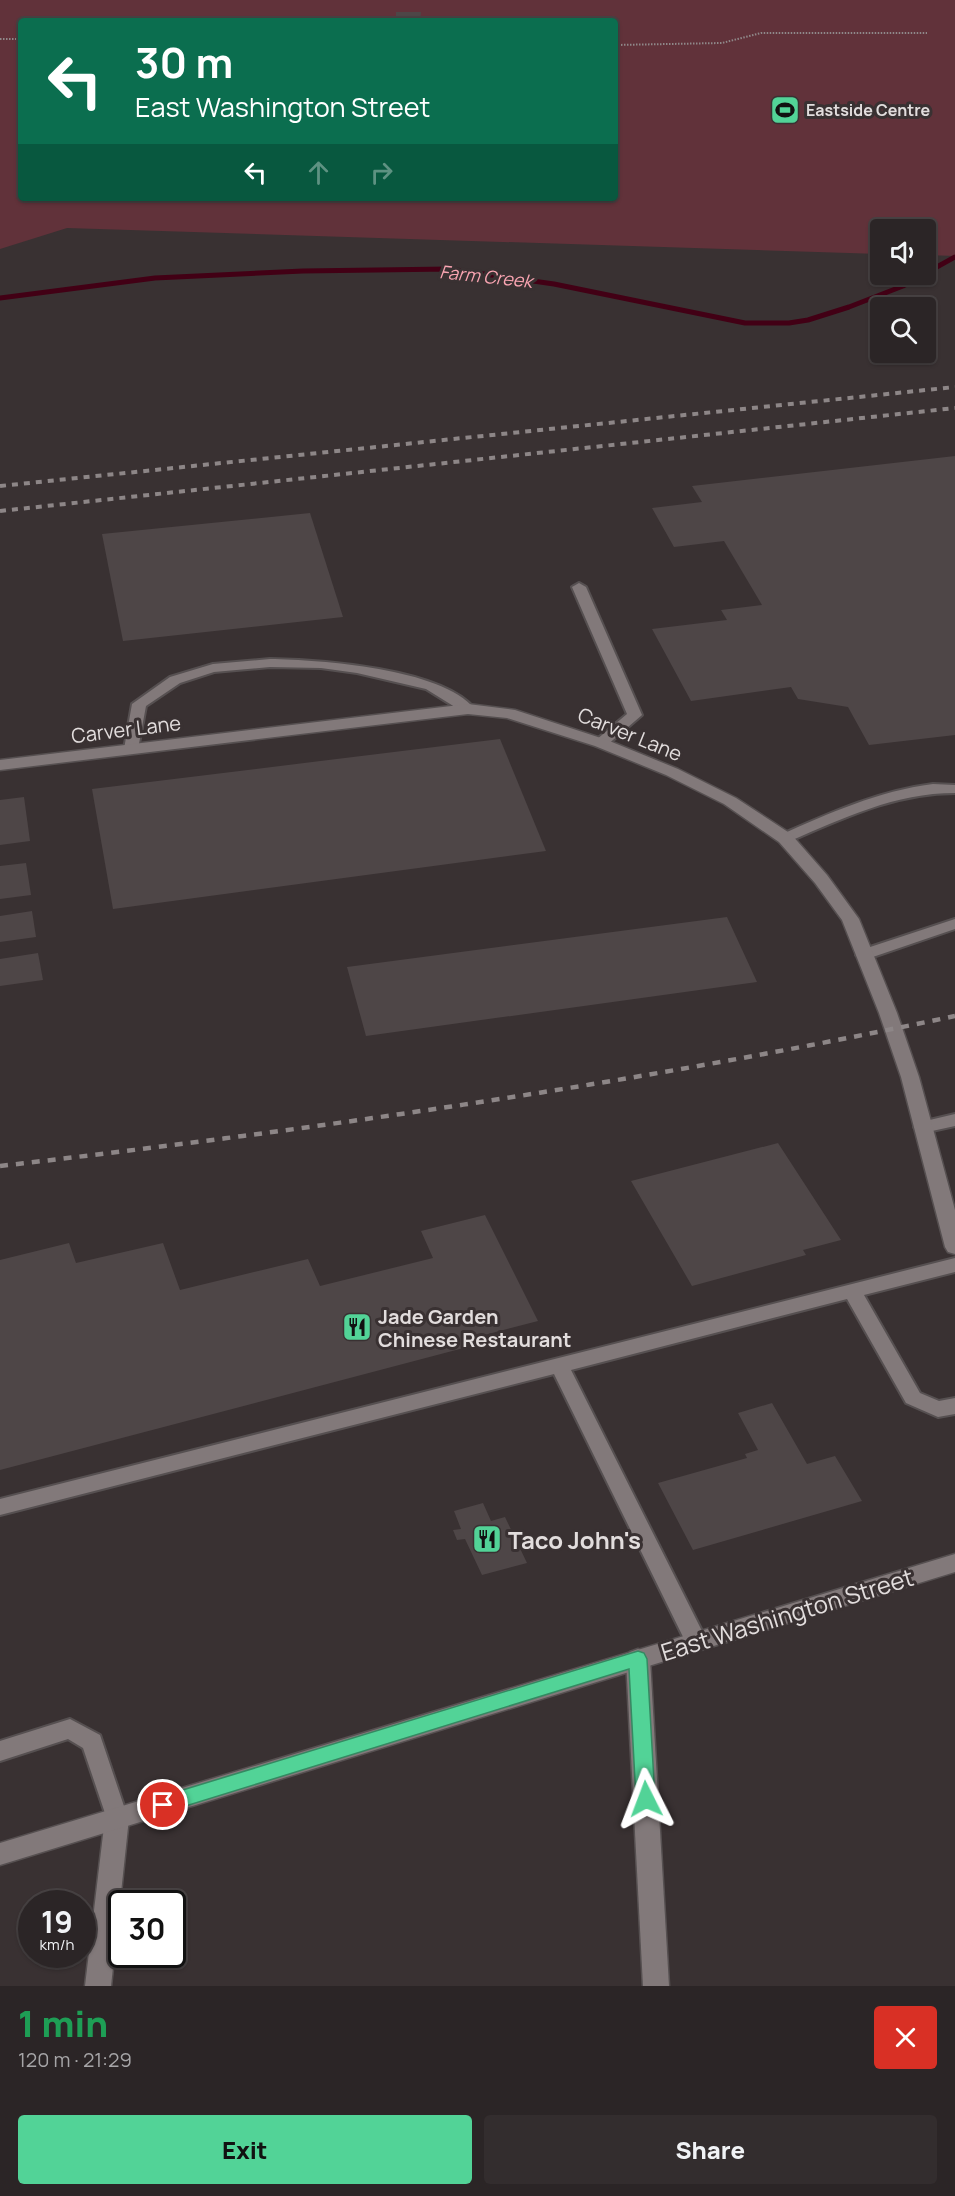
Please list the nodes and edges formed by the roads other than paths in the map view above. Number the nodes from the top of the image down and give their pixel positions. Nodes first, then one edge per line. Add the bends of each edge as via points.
1 (579, 587) dead end
2 (468, 709) junction
3 (601, 743) junction
4 (131, 749) junction
5 (0, 765) edge
6 (955, 789) edge
7 (785, 838) junction
8 (955, 924) edge
9 (864, 955) junction
10 (955, 1120) edge
11 (923, 1127) junction
12 (955, 1247) edge
13 (955, 1265) edge
14 (852, 1292) junction
15 (559, 1365) junction
16 (955, 1406) edge
17 (0, 1507) edge
18 (955, 1563) edge
19 (696, 1641) junction
20 (638, 1659) junction
21 (0, 1751) edge
22 (117, 1818) junction
23 (0, 1854) edge
24 (98, 1986) edge
25 (656, 1986) edge

1 - 3 lane via 635,714
2 - 3 street, Carver Lane via 508,713
2 - 4 street, Carver Lane
2 - 4 lane via 431,687 357,669 270,663 213,668 175,680 139,704
3 - 7 street, Carver Lane via 730,801
4 - 5 street, Carver Lane
6 - 7 lane via 889,796
7 - 9 street, Carver Lane via 850,919
8 - 9 lane
9 - 11 street, Carver Lane via 910,1077
10 - 11 lane
11 - 12 street, Carver Lane
13 - 14 lane
14 - 15 lane
14 - 16 lane via 913,1398 938,1409
15 - 17 lane
15 - 19 lane
18 - 19 street, East Washington Street
19 - 20 street, East Washington Street
20 - 22 street, East Washington Street
20 - 25 street
21 - 22 lane via 70,1729 92,1742
22 - 23 street, East Washington Street
22 - 24 street

